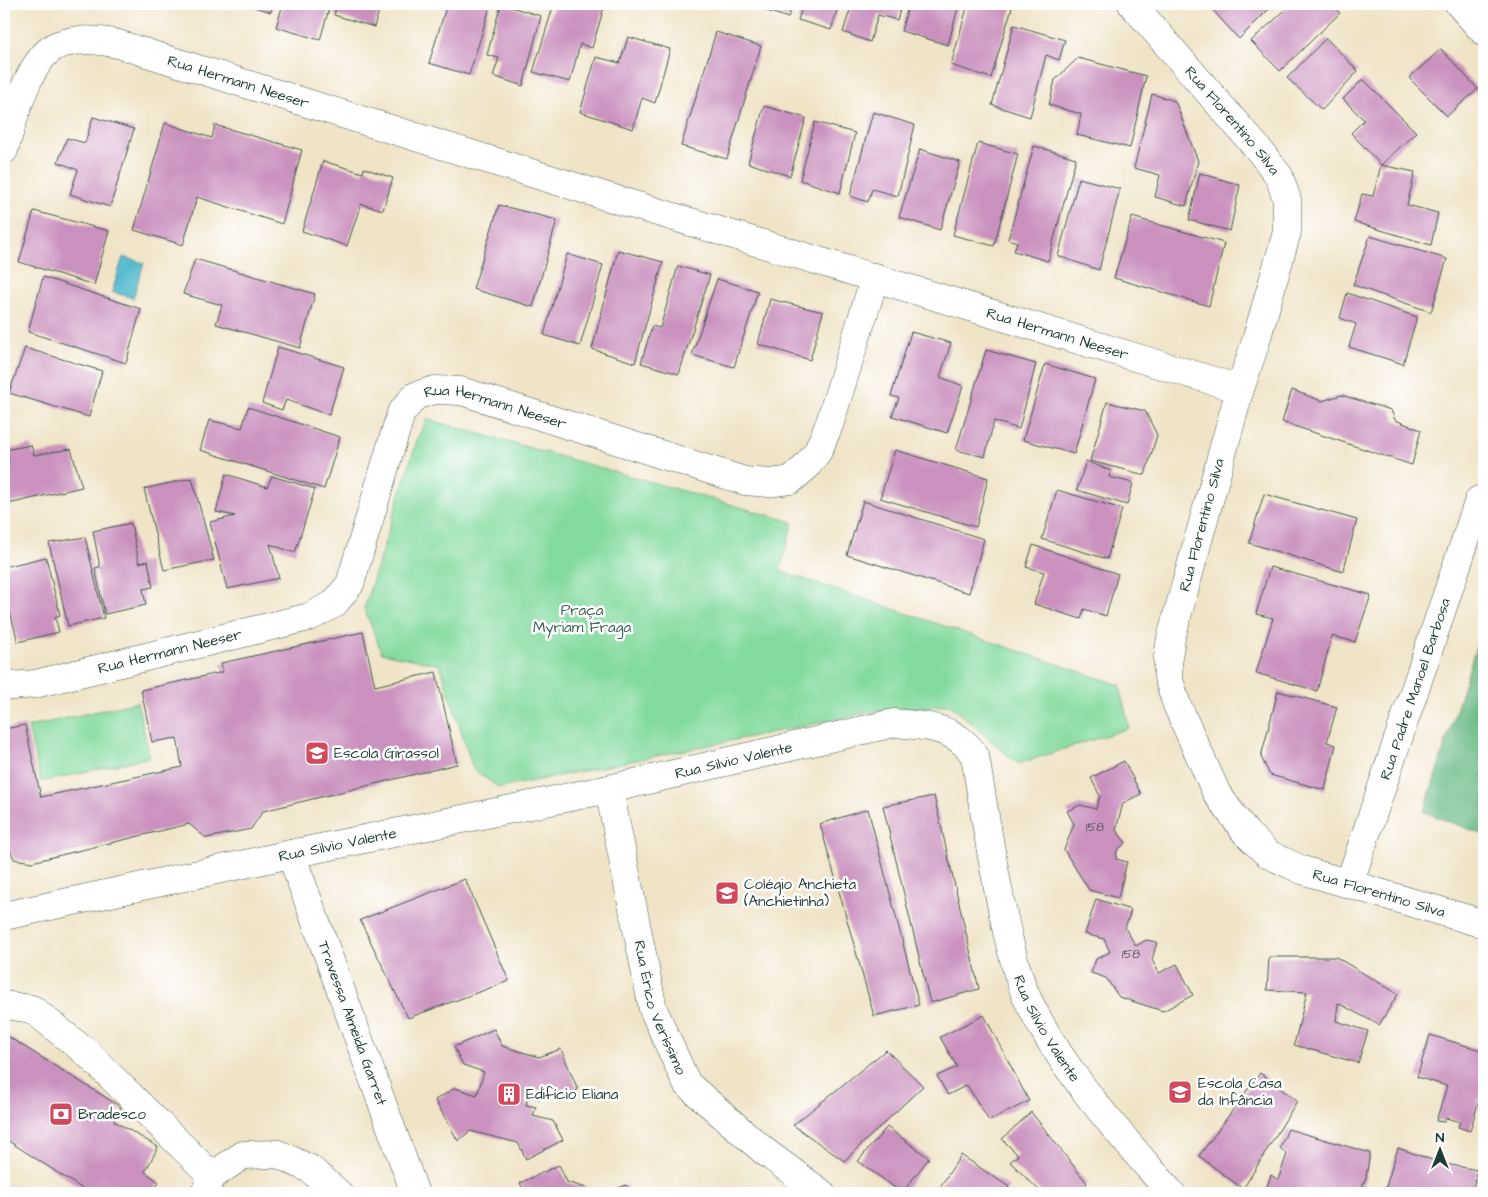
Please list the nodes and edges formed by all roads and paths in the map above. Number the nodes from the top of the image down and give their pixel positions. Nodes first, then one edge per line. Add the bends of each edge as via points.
1 (1132, 4) edge
2 (1459, 4) edge
3 (1484, 32) edge
4 (4, 150) edge
5 (875, 277) junction
6 (1240, 388) junction
7 (1483, 493) edge
8 (4, 684) edge
9 (609, 789) junction
10 (291, 854) junction
11 (1349, 884) junction
12 (4, 916) edge
13 (1484, 924) edge
14 (4, 1005) edge
15 (208, 1185) edge
16 (338, 1193) edge
17 (415, 1193) edge
18 (821, 1193) edge
19 (1171, 1193) edge

1 - 6 street, Rua Florentino Silva via 1259,150 1279,176 1287,200 1287,232
2 - 3 street
4 - 5 street, Rua Hermann Neeser via 23,91 42,58 54,46 76,40 98,40
5 - 6 street, Rua Hermann Neeser
5 - 8 street, Rua Hermann Neeser via 830,425 818,451 791,480 745,481 461,391 434,390 415,396 401,413 350,584 334,604 309,617 44,682
6 - 11 street, Rua Florentino Silva via 1171,638 1168,677 1176,706 1217,794 1246,833 1268,854 1302,870
7 - 11 street, Rua Padre Manoel Barbosa
9 - 10 street, Rua Silvio Valente
9 - 18 street, Rua Érico Veríssimo via 653,1009 687,1084 764,1151
9 - 19 street, Rua Silvio Valente via 894,723 928,726 965,743 975,756 1002,909 1016,966 1031,1007 1089,1098
10 - 12 street, Rua Silvio Valente
10 - 17 street, Travessa Almeida Garret
11 - 13 street, Rua Florentino Silva
14 - 15 street via 32,1009 87,1053
15 - 16 street via 243,1154 278,1154 310,1169

